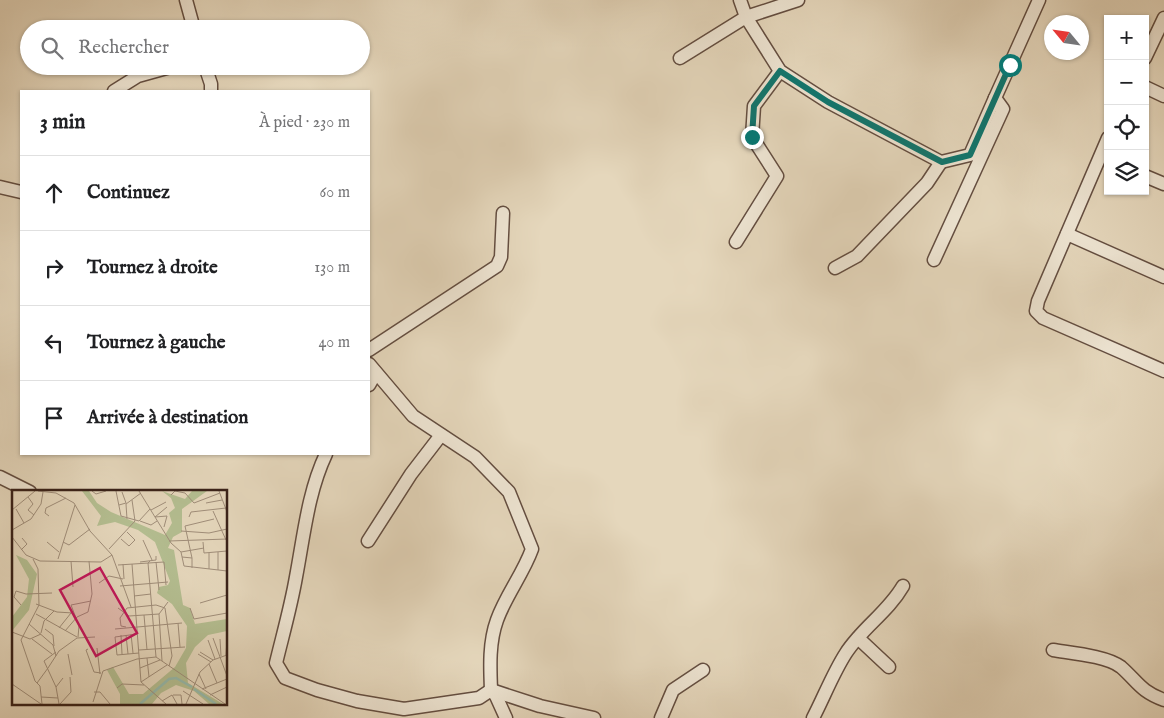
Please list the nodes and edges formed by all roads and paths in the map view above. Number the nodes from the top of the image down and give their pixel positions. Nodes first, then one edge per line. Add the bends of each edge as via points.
1 (186, 0) edge
2 (740, 0) edge
3 (798, 0) edge
4 (1039, 0) edge
5 (746, 17) junction
6 (1164, 18) edge
7 (192, 20) edge
8 (1149, 50) edge
9 (680, 58) dead end
10 (780, 71) junction
11 (142, 75) edge
12 (208, 75) edge
13 (1149, 89) edge
14 (116, 90) edge
15 (211, 90) edge
16 (1164, 96) edge
17 (995, 98) junction
18 (1104, 157) edge
19 (942, 162) junction
20 (1149, 178) edge
21 (1164, 184) edge
22 (0, 187) edge
23 (20, 192) edge
24 (503, 214) dead end
25 (1067, 234) junction
26 (736, 242) dead end
27 (934, 260) dead end
28 (835, 268) dead end
29 (1164, 277) edge
30 (370, 349) edge
31 (372, 368) edge
32 (1164, 370) edge
33 (441, 435) junction
34 (326, 455) edge
35 (0, 477) edge
36 (26, 490) edge
37 (368, 541) dead end
38 (903, 586) dead end
39 (858, 638) junction
40 (1053, 650) dead end
41 (889, 667) dead end
42 (703, 670) dead end
43 (491, 690) junction
44 (1164, 700) edge
45 (402, 713) edge
46 (506, 718) edge
47 (594, 718) edge
48 (661, 718) edge
49 (813, 718) edge

1 - 7 street
2 - 5 street
3 - 5 street
4 - 17 street
5 - 9 street
5 - 10 street
6 - 8 street
10 - 19 street via 828,102
10 - 26 street via 754,106 752,137 776,176
11 - 14 street
12 - 15 street
13 - 16 street
17 - 19 street via 970,155
17 - 27 street via 1003,109
18 - 25 street
19 - 28 street via 927,183 857,256
20 - 21 street
22 - 23 street
24 - 30 street via 501,257 497,266
25 - 29 street
25 - 32 street via 1036,311 1043,318
31 - 33 street via 413,416
33 - 37 street via 411,474
33 - 43 street via 475,457 509,492 532,549 497,620 490,654
34 - 45 street via 316,474 276,663 284,678
35 - 36 street
38 - 39 street via 893,602
39 - 41 street
39 - 49 street via 846,654
40 - 44 street via 1107,661 1120,667 1140,688
42 - 48 street via 673,690
43 - 45 street via 479,698
43 - 46 street
43 - 47 street via 540,706

